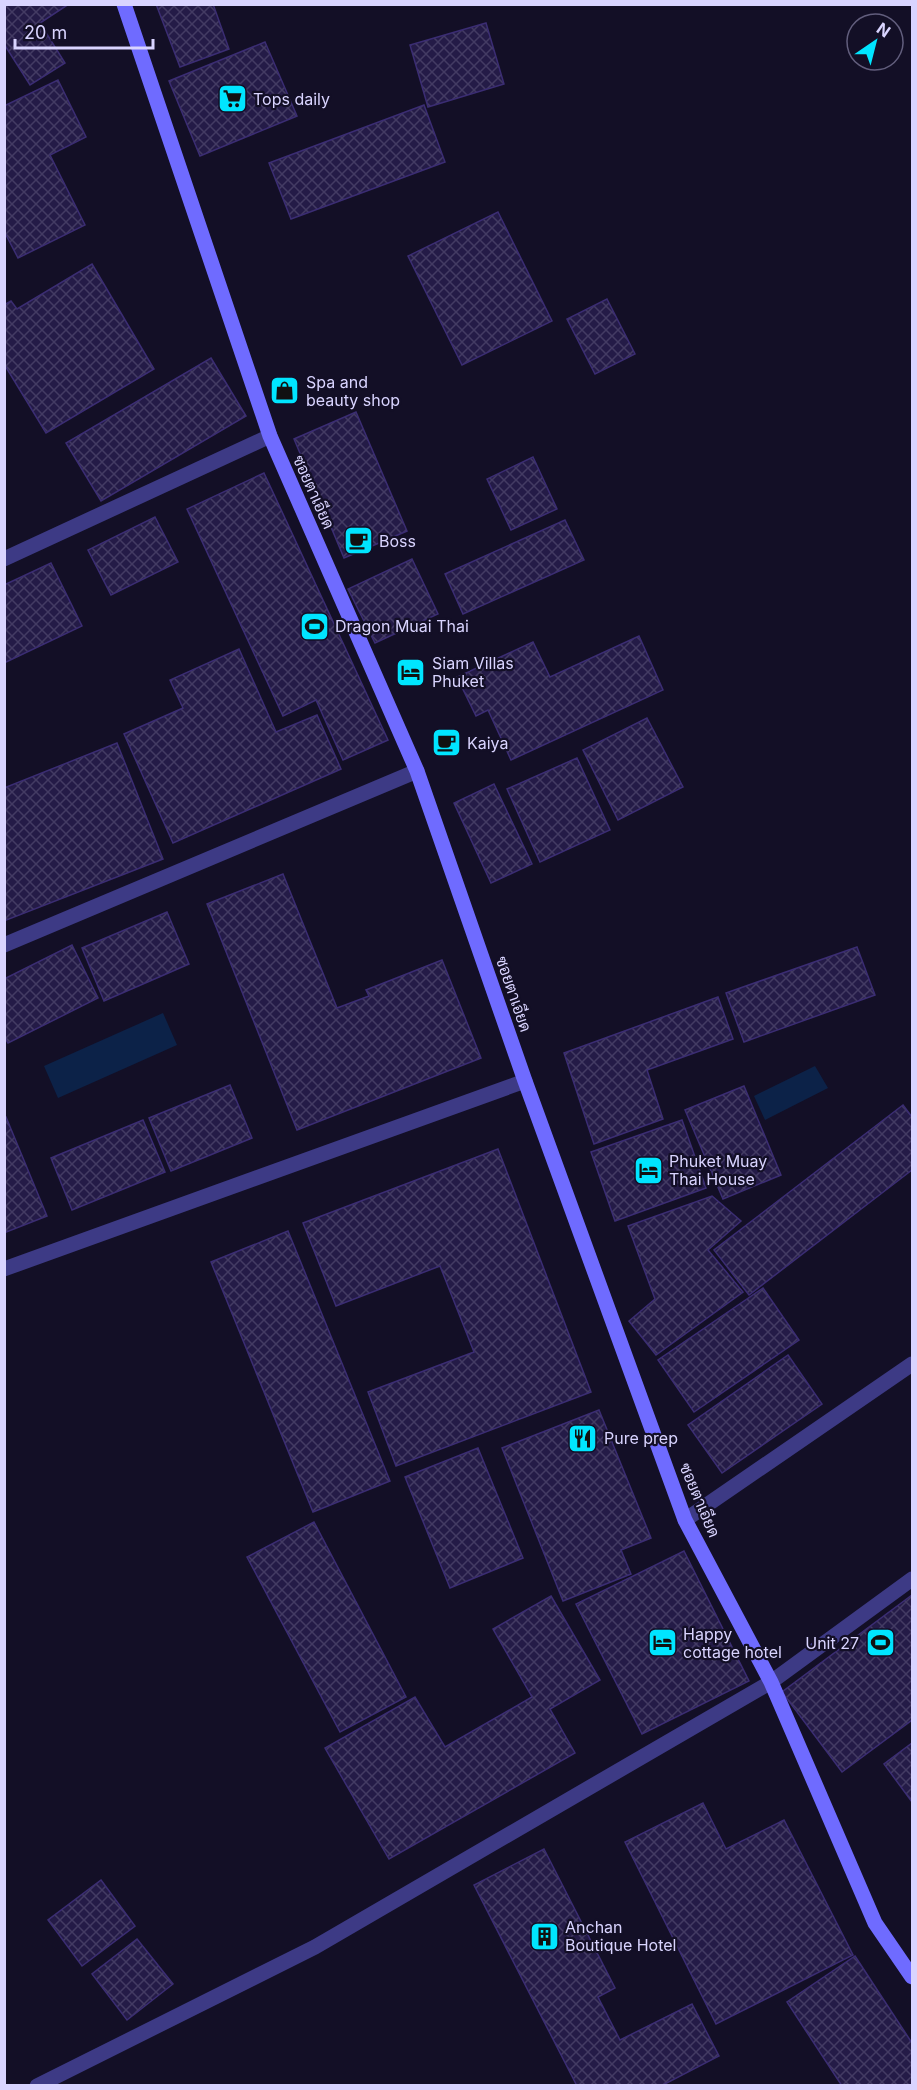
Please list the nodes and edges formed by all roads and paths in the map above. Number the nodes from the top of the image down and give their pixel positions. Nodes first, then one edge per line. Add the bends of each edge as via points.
1 (124, 4) edge
2 (270, 436) junction
3 (4, 559) edge
4 (417, 771) junction
5 (4, 945) edge
6 (525, 1081) junction
7 (4, 1269) edge
8 (912, 1364) edge
9 (685, 1520) junction
10 (912, 1579) edge
11 (771, 1682) junction
12 (912, 1977) edge
13 (37, 2085) edge

1 - 2 street, ซอยตาเอียด
2 - 3 street
2 - 4 street, ซอยตาเอียด
4 - 5 street
4 - 6 street, ซอยตาเอียด
6 - 7 street
6 - 9 street, ซอยตาเอียด
8 - 9 street
9 - 11 street, ซอยตาเอียด
10 - 11 street
11 - 12 street, ซอยตาเอียด via 875,1923
11 - 13 street via 315,1947

